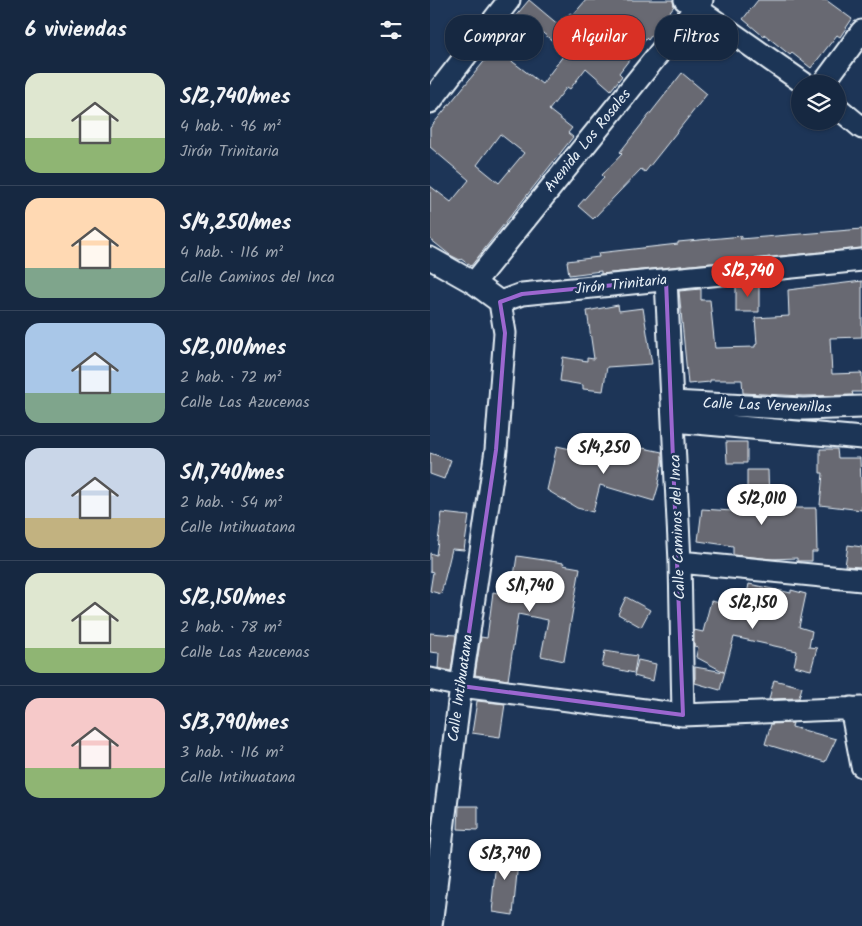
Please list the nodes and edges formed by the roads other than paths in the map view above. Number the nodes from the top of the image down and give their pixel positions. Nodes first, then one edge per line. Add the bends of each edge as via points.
1 (509, 0) edge
2 (694, 3) edge
3 (862, 30) edge
4 (793, 75) edge
5 (830, 75) edge
6 (430, 102) edge
7 (846, 115) edge
8 (862, 128) edge
9 (430, 258) edge
10 (862, 260) edge
11 (666, 280) junction
12 (474, 282) junction
13 (500, 302) junction
14 (862, 407) edge
15 (673, 412) junction
16 (862, 438) edge
17 (680, 562) junction
18 (862, 580) edge
19 (430, 679) edge
20 (461, 686) junction
21 (857, 708) edge
22 (683, 715) junction
23 (862, 766) edge
24 (438, 813) edge
25 (432, 926) edge

1 - 6 street
2 - 4 street
2 - 12 street, Avenida Los Rosales
3 - 5 street
7 - 8 street
9 - 12 street
10 - 11 street, Jirón Trinitaria
11 - 13 street, Jirón Trinitaria via 522,294
11 - 15 street, Calle Caminos del Inca
12 - 13 street
13 - 20 street, Calle Intihuatana via 505,333 496,450
14 - 15 street, Calle Las Vervenillas
15 - 16 street, Calle Las Vervenillas
15 - 17 street, Calle Caminos del Inca
17 - 18 street
17 - 22 street, Calle Caminos del Inca
19 - 20 street
20 - 22 street
20 - 24 street, Calle Intihuatana
21 - 22 street
21 - 23 street
24 - 25 street, Calle Intihuatana

